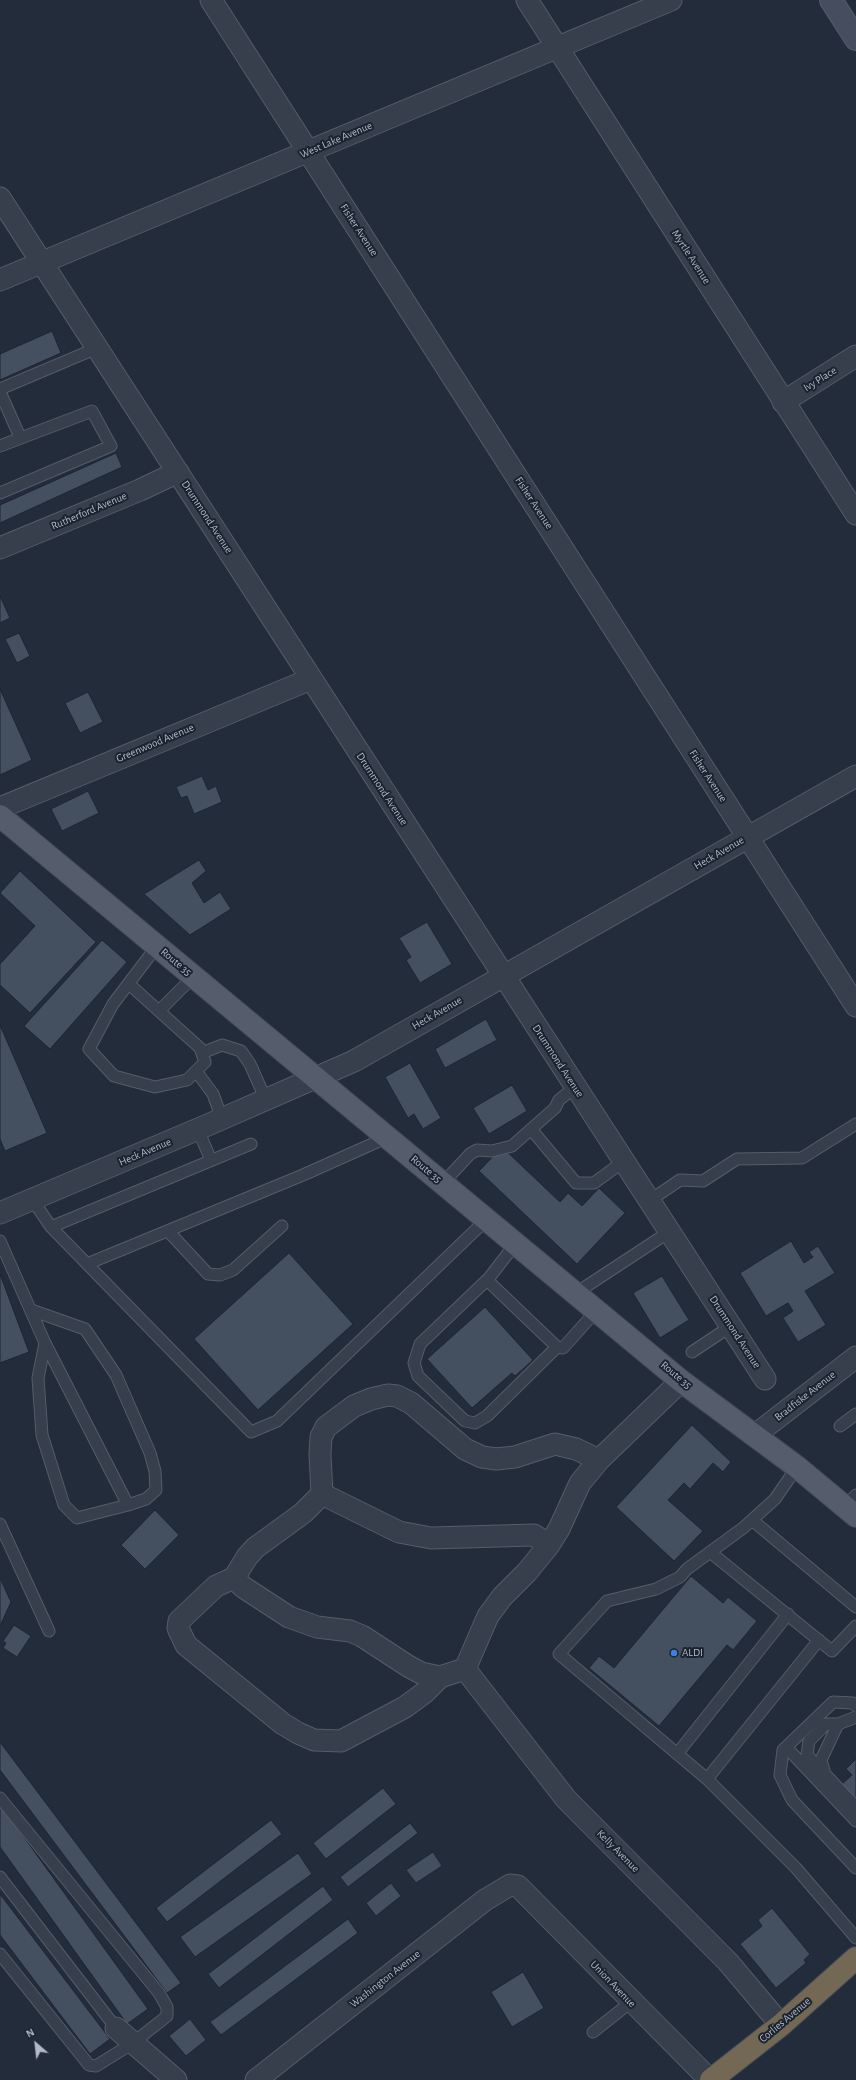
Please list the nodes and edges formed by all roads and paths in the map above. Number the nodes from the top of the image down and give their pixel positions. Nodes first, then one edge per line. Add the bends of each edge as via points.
1 (211, 0) edge
2 (527, 0) edge
3 (671, 0) edge
4 (831, 0) edge
5 (856, 39) edge
6 (556, 47) junction
7 (309, 152) junction
8 (0, 198) edge
9 (42, 262) junction
10 (0, 280) edge
11 (97, 348) junction
12 (856, 356) edge
13 (0, 391) edge
14 (783, 402) junction
15 (20, 438) junction
16 (0, 446) edge
17 (178, 472) junction
18 (0, 493) edge
19 (856, 514) edge
20 (0, 548) edge
21 (311, 679) junction
22 (856, 776) edge
23 (0, 808) edge
24 (0, 816) edge
25 (748, 837) junction
26 (157, 946) junction
27 (194, 976) junction
28 (503, 976) junction
29 (129, 984) junction
30 (856, 1006) edge
31 (160, 1010) junction
32 (202, 1052) junction
33 (196, 1071) junction
34 (316, 1078) junction
35 (575, 1087) junction
36 (266, 1100) junction
37 (222, 1119) junction
38 (856, 1124) edge
39 (531, 1129) junction
40 (198, 1130) junction
41 (388, 1137) junction
42 (251, 1144) dead end
43 (211, 1160) junction
44 (624, 1161) junction
45 (443, 1183) junction
46 (32, 1199) junction
47 (649, 1200) junction
48 (0, 1213) edge
49 (487, 1219) junction
50 (282, 1226) dead end
51 (51, 1227) junction
52 (168, 1231) junction
53 (670, 1232) junction
54 (0, 1240) edge
55 (516, 1243) junction
56 (87, 1264) junction
57 (489, 1278) junction
58 (576, 1293) junction
59 (31, 1310) junction
60 (597, 1310) junction
61 (731, 1326) junction
62 (45, 1343) junction
63 (557, 1347) junction
64 (692, 1352) dead end
65 (856, 1357) edge
66 (765, 1379) dead end
67 (681, 1381) junction
68 (856, 1414) edge
69 (840, 1426) dead end
70 (755, 1435) junction
71 (599, 1460) junction
72 (797, 1467) junction
73 (322, 1494) junction
74 (128, 1506) junction
75 (852, 1506) edge
76 (752, 1520) junction
77 (0, 1524) edge
78 (549, 1545) junction
79 (710, 1552) junction
80 (234, 1578) junction
81 (856, 1607) edge
82 (788, 1614) junction
83 (856, 1626) edge
84 (50, 1631) dead end
85 (819, 1640) junction
86 (465, 1669) junction
87 (440, 1677) junction
88 (856, 1708) edge
89 (838, 1724) junction
90 (786, 1747) junction
91 (678, 1754) junction
92 (825, 1774) junction
93 (707, 1779) junction
94 (0, 1798) edge
95 (856, 1807) edge
96 (856, 1821) edge
97 (856, 1868) edge
98 (0, 1877) edge
99 (518, 1886) joint
100 (856, 1938) edge
101 (0, 1954) edge
102 (856, 1958) edge
103 (631, 2002) junction
104 (781, 2025) junction
105 (116, 2028) joint
106 (593, 2032) dead end
107 (133, 2043) junction
108 (176, 2080) edge
109 (256, 2080) edge
110 (710, 2080) edge

1 - 7 street, Fisher Avenue
2 - 6 street, Myrtle Avenue
3 - 6 street, West Lake Avenue
4 - 5 street
6 - 7 street, West Lake Avenue
6 - 14 street, Myrtle Avenue
7 - 9 street, West Lake Avenue
7 - 25 street, Fisher Avenue
8 - 9 street, Drummond Avenue
9 - 10 street, West Lake Avenue
9 - 11 street, Drummond Avenue
11 - 13 lane
11 - 17 street, Drummond Avenue
12 - 14 street, Ivy Place
13 - 15 lane
14 - 19 street, Myrtle Avenue
15 - 16 lane
15 - 18 lane via 92,410 111,446
17 - 20 street, Rutherford Avenue
17 - 21 street, Drummond Avenue
21 - 23 street, Greenwood Avenue
21 - 28 street, Drummond Avenue
22 - 25 street, Heck Avenue
24 - 26 main road, Route 35
25 - 28 street, Heck Avenue
25 - 30 street, Fisher Avenue
26 - 27 main road, Route 35
26 - 29 lane
27 - 31 lane
27 - 34 main road, Route 35
28 - 34 street, Heck Avenue via 354,1060
28 - 35 street, Drummond Avenue
29 - 31 lane
29 - 33 lane via 113,1004 89,1049 114,1076 155,1087 187,1080
31 - 32 lane
32 - 33 lane via 205,1062
32 - 36 lane via 222,1045 241,1051 250,1064
33 - 37 lane via 213,1094
34 - 36 street, Heck Avenue
34 - 41 main road, Route 35
35 - 39 lane
35 - 44 street, Drummond Avenue
36 - 37 street, Heck Avenue
37 - 40 street, Heck Avenue
38 - 47 lane via 802,1158 738,1159 704,1181 680,1180
39 - 44 lane via 576,1183 594,1183
39 - 45 lane via 512,1146 492,1151 477,1150 470,1154
40 - 43 lane
40 - 46 street, Heck Avenue
41 - 45 main road, Route 35
41 - 52 lane
42 - 43 lane
43 - 51 lane
44 - 47 street, Drummond Avenue
45 - 49 main road, Route 35
46 - 48 street, Heck Avenue
46 - 51 lane
47 - 53 street, Drummond Avenue
49 - 55 main road, Route 35
49 - 56 lane via 277,1421 251,1432
50 - 52 lane via 233,1270 220,1276 208,1274
51 - 56 lane
52 - 56 lane
53 - 58 lane
53 - 61 street, Drummond Avenue
54 - 59 lane
55 - 57 lane
55 - 58 main road, Route 35
57 - 63 lane via 490,1283
57 - 63 lane via 420,1344 414,1363 418,1376 465,1421 475,1423 487,1416
58 - 60 main road, Route 35
59 - 62 lane
59 - 74 lane via 85,1329 116,1375 150,1453 155,1471 156,1490 146,1499
60 - 63 lane via 562,1348
60 - 67 main road, Route 35
61 - 64 lane
61 - 66 street, Drummond Avenue
62 - 74 lane
62 - 74 lane via 38,1378 42,1435 64,1505 77,1518
65 - 70 street, Bradfiske Avenue
67 - 70 main road, Route 35
67 - 71 street
68 - 69 lane
70 - 72 main road, Route 35
71 - 73 street via 576,1449 555,1444 515,1457 482,1457 465,1449 411,1403 397,1396 388,1395 354,1406 326,1427 321,1437
71 - 78 street via 580,1483
72 - 75 main road, Route 35
72 - 76 lane via 775,1499
73 - 78 street via 398,1532 431,1538 534,1535
73 - 80 street via 303,1513 255,1548
76 - 79 lane
76 - 81 lane
77 - 84 lane
78 - 86 street via 488,1616
79 - 82 lane
79 - 91 lane via 680,1577 656,1589 607,1601 559,1654
80 - 87 street via 243,1587 289,1616 317,1627 350,1631 421,1673
80 - 87 street via 216,1586 179,1621 180,1634 186,1644 283,1724 298,1733 314,1740 341,1741 404,1707 424,1693
82 - 85 lane
82 - 91 lane
83 - 85 lane via 832,1651
85 - 93 lane
86 - 87 street
86 - 104 street, Kelly Avenue via 566,1799 728,1962
88 - 89 lane
88 - 90 lane via 853,1703 833,1702
89 - 92 lane via 821,1760
89 - 92 lane via 826,1724 808,1741 807,1755
90 - 96 lane
90 - 97 lane via 783,1750 780,1775 792,1800
91 - 93 lane
92 - 95 lane
93 - 100 lane via 796,1868
94 - 107 lane via 165,2001 167,2016
98 - 105 lane
99 - 103 street, Union Avenue
99 - 109 street, Washington Avenue via 510,1885 485,1900
101 - 107 lane via 89,2065 96,2066
102 - 104 highway, Corlies Avenue
103 - 106 lane
103 - 110 street, Union Avenue
104 - 110 highway, Corlies Avenue
105 - 107 street
107 - 108 street

